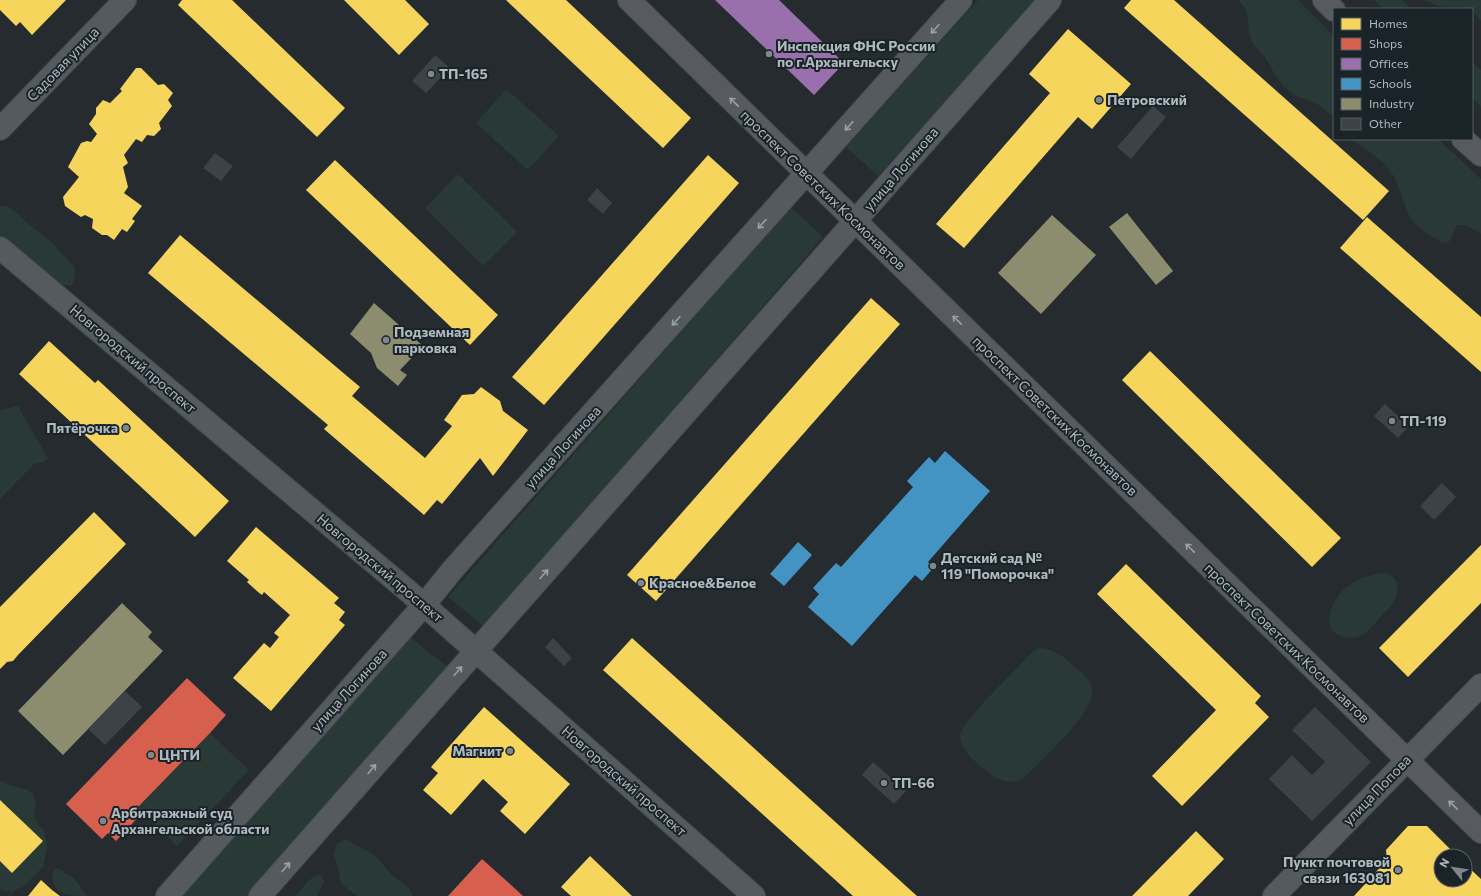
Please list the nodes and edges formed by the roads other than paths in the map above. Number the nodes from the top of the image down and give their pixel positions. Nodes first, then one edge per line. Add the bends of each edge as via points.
1 (125, 0) edge
2 (629, 0) edge
3 (961, 0) edge
4 (1050, 0) edge
5 (1324, 0) edge
6 (1333, 9) edge
7 (0, 129) edge
8 (1464, 140) edge
9 (1481, 155) edge
10 (807, 174) junction
11 (855, 221) junction
12 (0, 248) edge
13 (424, 605) junction
14 (476, 651) junction
15 (1481, 685) edge
16 (1407, 760) junction
17 (1481, 832) edge
18 (166, 896) edge
19 (260, 896) edge
20 (754, 896) edge
21 (1274, 896) edge

1 - 7 street, Садовая улица
10 -> 2 main road, проспект Советских Космонавтов
3 -> 10 street, улица Логинова
4 - 11 street, улица Логинова
5 - 6 main road
8 - 9 main road
10 - 11 main road, проспект Советских Космонавтов
10 -> 13 street, улица Логинова via 454,568
14 -> 11 street, улица Логинова
16 -> 11 main road, проспект Советских Космонавтов
12 - 13 street, Новгородский проспект
13 - 14 street, Новгородский проспект
13 - 18 street, улица Логинова
19 -> 14 street, улица Логинова
14 - 20 street, Новгородский проспект
15 - 16 street, улица Попова
17 -> 16 main road, проспект Советских Космонавтов
16 - 21 street, улица Попова

